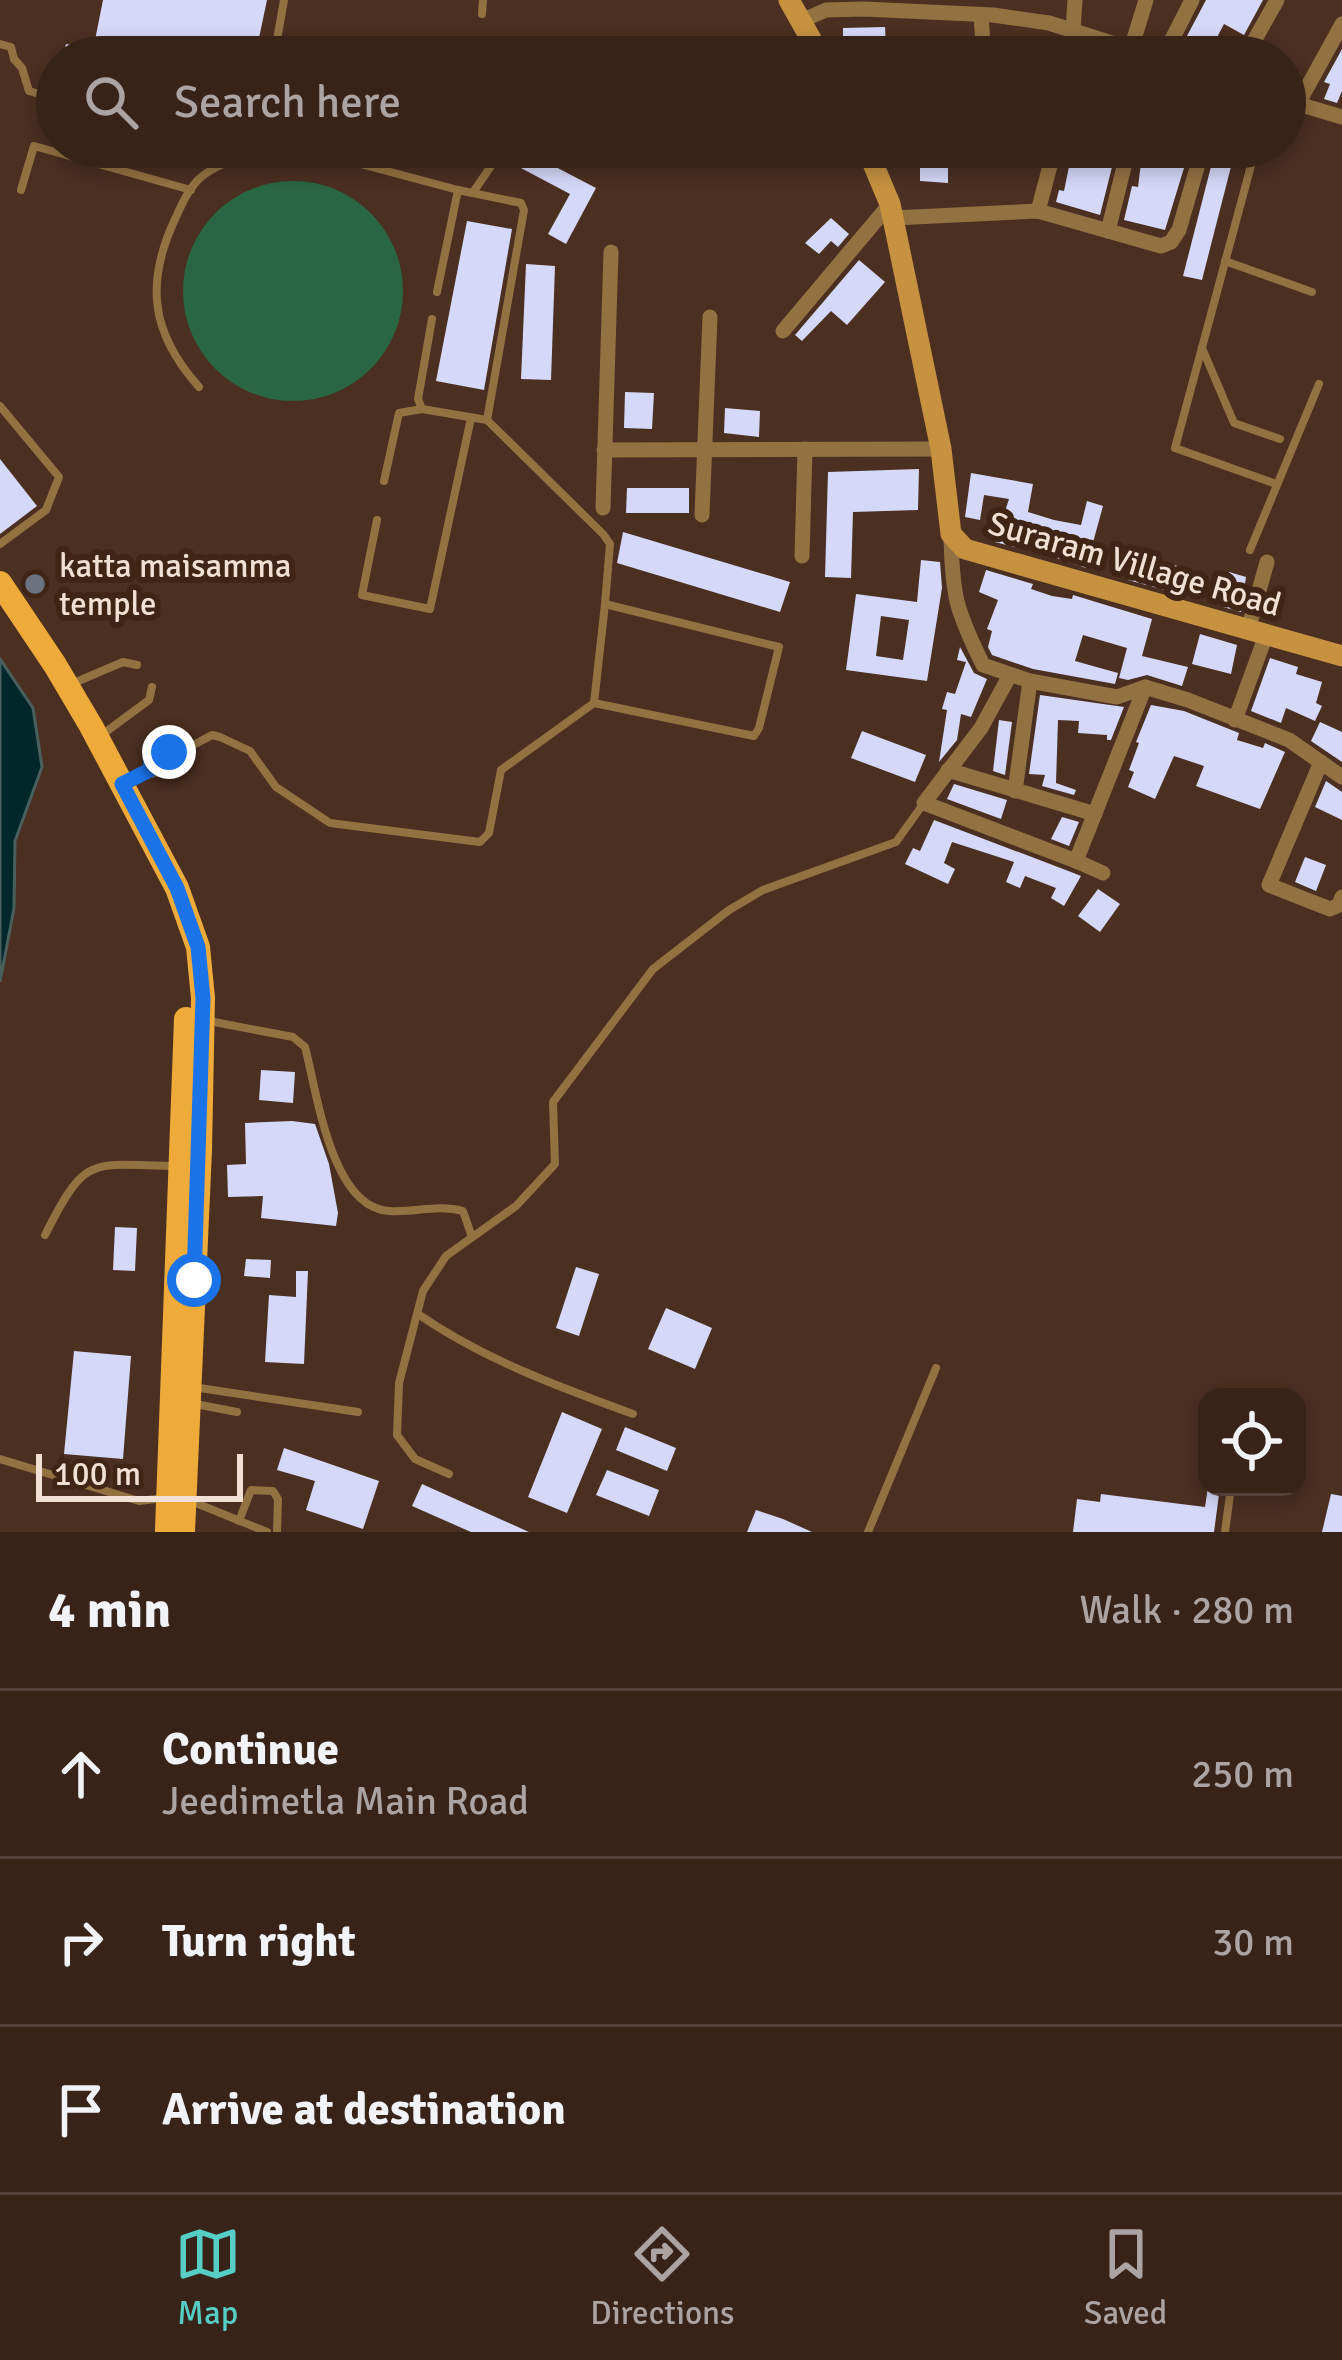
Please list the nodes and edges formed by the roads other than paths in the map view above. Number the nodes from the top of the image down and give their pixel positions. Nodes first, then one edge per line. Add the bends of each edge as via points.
1 (284, 0) edge
2 (483, 0) edge
3 (789, 0) edge
4 (1075, 0) edge
5 (1146, 0) edge
6 (1192, 0) edge
7 (1277, 0) edge
8 (989, 10) edge
9 (482, 14) dead end
10 (801, 21) junction
11 (1342, 24) edge
12 (1073, 31) junction
13 (278, 36) edge
14 (809, 36) edge
15 (1089, 36) edge
16 (1136, 36) edge
17 (1171, 36) edge
18 (1257, 36) edge
19 (0, 44) edge
20 (1306, 79) edge
21 (36, 93) edge
22 (1306, 106) edge
23 (1342, 117) edge
24 (36, 147) edge
25 (112, 168) edge
26 (217, 168) edge
27 (376, 168) edge
28 (490, 168) edge
29 (875, 168) edge
30 (1049, 168) edge
31 (1124, 168) edge
32 (1197, 168) edge
33 (1250, 168) edge
34 (21, 190) dead end
35 (191, 190) junction
36 (458, 190) junction
37 (473, 192) junction
38 (892, 211) junction
39 (1038, 212) junction
40 (1108, 231) junction
41 (611, 252) dead end
42 (1225, 261) junction
43 (437, 292) dead end
44 (1312, 292) dead end
45 (710, 317) dead end
46 (432, 319) dead end
47 (783, 332) dead end
48 (1201, 346) junction
49 (1319, 384) dead end
50 (199, 386) dead end
51 (0, 406) edge
52 (422, 409) junction
53 (471, 418) junction
54 (487, 420) junction
55 (1280, 439) dead end
56 (806, 448) junction
57 (704, 449) junction
58 (941, 449) junction
59 (604, 450) junction
60 (384, 481) dead end
61 (1276, 484) junction
62 (603, 508) dead end
63 (702, 515) dead end
64 (377, 520) dead end
65 (951, 534) junction
66 (0, 543) edge
67 (1250, 550) dead end
68 (802, 556) dead end
69 (1267, 562) dead end
70 (0, 583) edge
71 (604, 604) junction
72 (0, 608) edge
73 (1257, 632) junction
74 (1342, 656) edge
75 (137, 665) dead end
76 (1010, 675) junction
77 (1030, 681) junction
78 (67, 685) junction
79 (152, 687) dead end
80 (1145, 687) junction
81 (594, 703) junction
82 (1234, 719) junction
83 (97, 738) junction
84 (1321, 762) junction
85 (948, 770) junction
86 (1342, 777) edge
87 (122, 784) junction
88 (1015, 791) junction
89 (924, 803) junction
90 (1094, 814) junction
91 (1076, 861) junction
92 (1103, 873) dead end
93 (1342, 897) edge
94 (202, 1019) junction
95 (179, 1166) junction
96 (45, 1234) dead end
97 (472, 1238) junction
98 (417, 1313) junction
99 (936, 1368) dead end
100 (189, 1395) junction
101 (237, 1412) dead end
102 (358, 1412) dead end
103 (633, 1414) dead end
104 (0, 1459) edge
105 (449, 1474) dead end
106 (1230, 1496) edge
107 (176, 1498) junction
108 (239, 1521) junction
109 (167, 1532) edge
110 (183, 1532) edge
111 (267, 1532) edge
112 (278, 1532) edge
113 (868, 1532) edge
114 (1225, 1532) edge

1 - 13 lane
2 - 9 lane
3 - 10 main road
4 - 12 street
5 - 16 street
6 - 17 street
7 - 18 street
8 - 10 street via 826,10
8 - 12 street
10 - 14 main road
11 - 20 street
12 - 15 street
19 - 21 lane via 11,47 9,62
22 - 23 street
24 - 34 lane
25 - 35 lane
26 - 35 lane
27 - 36 lane
28 - 37 lane
29 - 38 main road, Suraram Village Road
30 - 39 street
31 - 40 street
32 - 40 street via 1171,242
33 - 42 lane
35 - 50 lane via 159,256 154,294 165,339
36 - 37 lane
36 - 43 lane
37 - 54 lane via 524,210
38 - 39 street
38 - 47 street
38 - 58 main road, Suraram Village Road
39 - 40 street
41 - 59 street
42 - 44 lane
42 - 48 lane
45 - 57 street
46 - 52 lane
48 - 55 lane via 1234,423
48 - 61 lane via 1175,448
49 - 61 lane
51 - 66 lane via 59,477 46,510
52 - 53 lane
52 - 60 lane via 399,413
53 - 54 lane
53 - 64 lane via 427,611 362,596
54 - 71 lane via 610,544
56 - 57 street
56 - 58 street
56 - 68 street
57 - 59 street
57 - 63 street
58 - 65 main road, Suraram Village Road
59 - 62 street
61 - 67 lane
65 - 73 main road, Suraram Village Road via 965,549
65 - 76 street via 958,613 983,665
69 - 73 street
70 - 78 main road
71 - 81 lane
71 - 81 lane via 778,650 754,736
72 - 95 main road via 177,927 187,990
73 - 74 main road, Suraram Village Road
73 - 82 street
75 - 78 lane via 123,662
76 - 77 street
76 - 85 street
77 - 80 street via 1117,697
77 - 88 street
78 - 83 main road
79 - 83 lane via 149,700
80 - 82 street
80 - 90 street
81 - 87 lane via 501,770 489,833 480,842 330,823 276,788 250,751 220,736 175,754 174,766
82 - 84 street
83 - 87 main road
84 - 86 street
84 - 93 street via 1269,885 1330,909
85 - 88 street
85 - 89 street
87 - 94 main road via 192,923
88 - 90 street
89 - 91 street
89 - 97 lane via 896,842 763,890 653,969 553,1102 555,1164
90 - 91 street
91 - 92 street
94 - 97 lane via 293,1037 304,1047 339,1174 363,1204 463,1210
94 - 100 main road
95 - 96 lane via 84,1171
95 - 107 main road
97 - 98 lane via 446,1256
98 - 103 lane via 552,1385
98 - 105 lane via 399,1383 397,1435 415,1459
99 - 113 lane
100 - 101 lane
100 - 102 lane
100 - 107 main road
104 - 107 lane via 139,1501
106 - 114 lane
107 - 108 lane
107 - 109 main road
107 - 110 main road
108 - 111 lane
108 - 112 lane via 251,1490 274,1491

